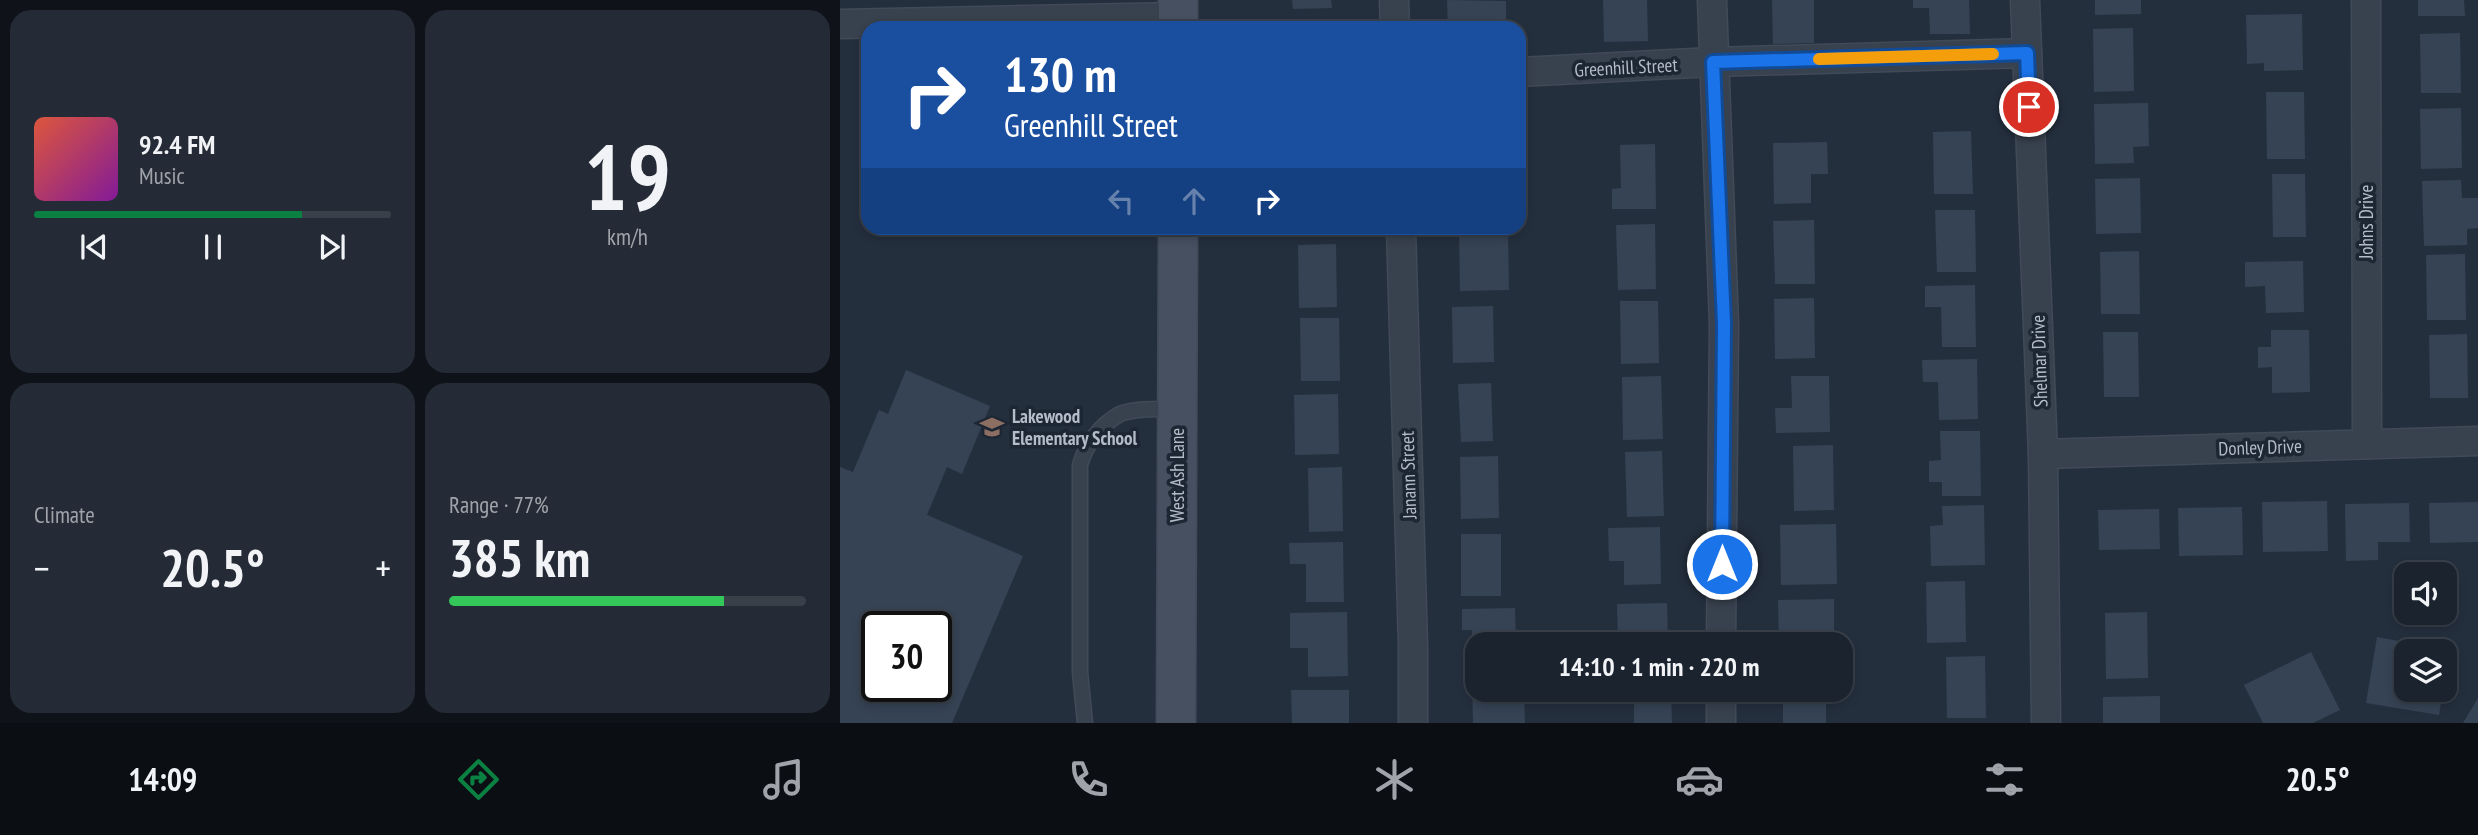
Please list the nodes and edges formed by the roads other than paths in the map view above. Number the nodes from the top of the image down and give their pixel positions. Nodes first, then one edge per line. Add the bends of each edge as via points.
1 (1394, 0) edge
2 (1712, 0) edge
3 (2025, 0) edge
4 (2366, 0) edge
5 (998, 10) edge
6 (1178, 15) edge
7 (874, 21) edge
8 (1395, 21) edge
9 (861, 22) edge
10 (840, 24) edge
11 (2027, 53) junction
12 (1713, 62) junction
13 (1526, 72) edge
14 (1178, 235) edge
15 (1401, 235) edge
16 (1177, 409) junction
17 (2478, 441) edge
18 (2367, 443) junction
19 (2043, 454) junction
20 (1721, 632) edge
21 (1721, 702) edge
22 (1085, 723) edge
23 (1176, 723) edge
24 (1413, 723) edge
25 (1721, 723) edge
26 (2046, 723) edge

1 - 8 street
2 - 12 street
3 - 11 street, Shelmar Drive
4 - 18 street, Johns Drive
5 - 6 street
5 - 7 street
9 - 10 street
11 - 12 street, Greenhill Street
11 - 19 street, Shelmar Drive
12 - 13 street, Greenhill Street
12 - 20 street via 1724,324
14 - 16 street, West Ash Lane
15 - 24 street, Janann Street
16 - 22 lane via 1121,414 1085,446 1080,465 1080,672
16 - 23 street, West Ash Lane
17 - 18 street, Donley Drive
18 - 19 street, Donley Drive
19 - 26 street, Shelmar Drive
21 - 25 street

